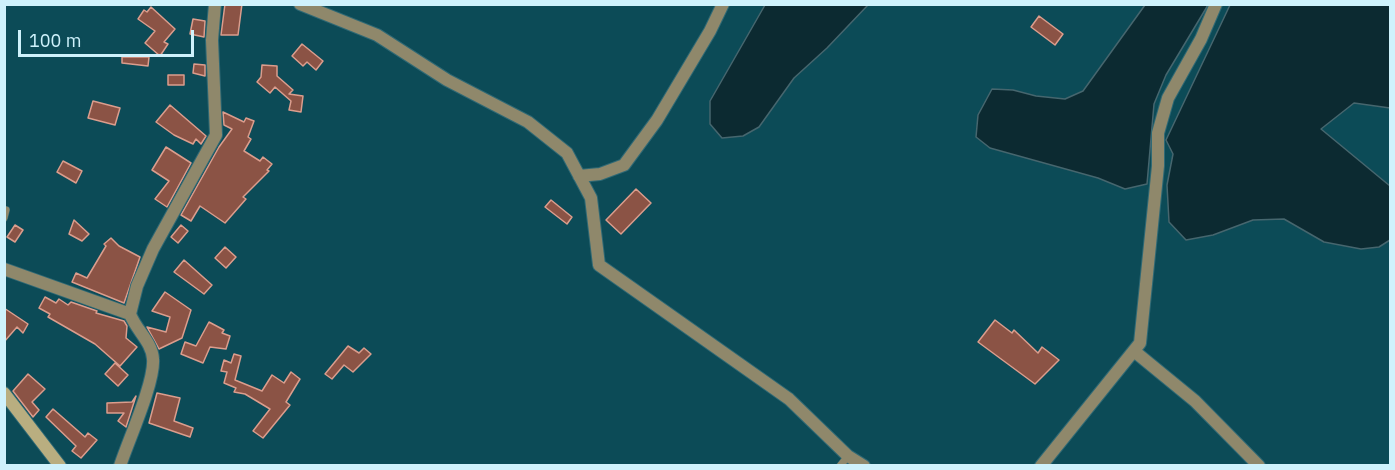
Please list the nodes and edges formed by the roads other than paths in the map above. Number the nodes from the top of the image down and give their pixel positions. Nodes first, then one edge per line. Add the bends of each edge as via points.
1 (215, 4) edge
2 (300, 4) edge
3 (723, 4) edge
4 (1216, 4) edge
5 (579, 177) junction
6 (4, 269) edge
7 (130, 314) junction
8 (1134, 351) junction
9 (4, 393) edge
10 (844, 460) edge
11 (60, 465) edge
12 (120, 465) edge
13 (864, 465) edge
14 (1041, 465) edge
15 (1259, 465) edge

1 - 7 street via 212,40 216,135 153,249 136,286
2 - 5 street via 377,35 447,80 528,122 567,153
3 - 5 street via 657,120 624,165
4 - 8 street via 1168,98 1158,133 1140,343
5 - 10 street via 591,198 599,265 789,399
6 - 7 street
7 - 12 street via 153,359 145,396
8 - 14 street
8 - 15 street via 1195,401
9 - 11 main road
10 - 13 street

